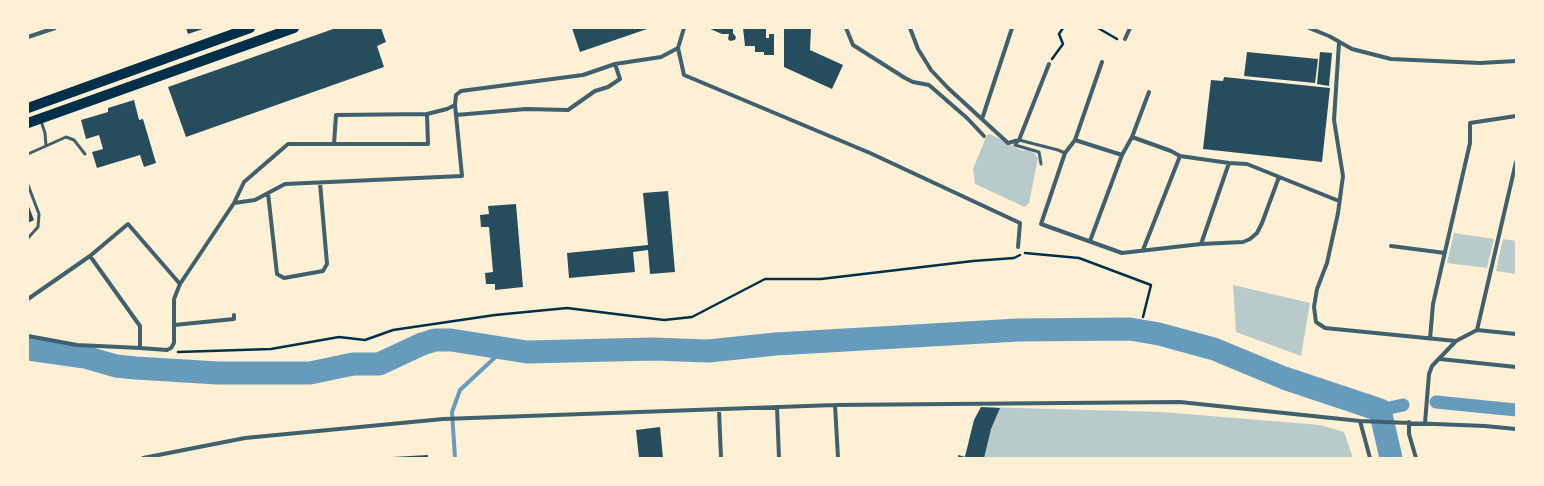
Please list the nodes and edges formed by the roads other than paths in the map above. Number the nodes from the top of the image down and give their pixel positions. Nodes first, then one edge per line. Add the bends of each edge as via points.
1 (55, 28) edge
2 (250, 28) edge
3 (294, 28) edge
4 (684, 28) edge
5 (846, 28) edge
6 (910, 28) edge
7 (1012, 28) edge
8 (1130, 28) edge
9 (1309, 28) edge
10 (28, 38) edge
11 (1125, 39) road end
12 (1339, 43) junction
13 (678, 48) junction
14 (1516, 61) edge
15 (1102, 62) dead end
16 (614, 64) junction
17 (1048, 64) road end
18 (1149, 92) dead end
19 (455, 105) junction
20 (28, 108) edge
21 (427, 114) junction
22 (456, 115) junction
23 (1516, 116) edge
24 (40, 118) junction
25 (982, 119) junction
26 (28, 123) edge
27 (984, 136) dead end
28 (1132, 136) junction
29 (1019, 140) junction
30 (1075, 140) junction
31 (334, 144) junction
32 (46, 146) junction
33 (1065, 153) junction
34 (28, 154) edge
35 (85, 154) dead end
36 (1122, 155) junction
37 (1180, 156) junction
38 (1516, 162) edge
39 (1229, 163) junction
40 (1041, 164) dead end
41 (1279, 178) junction
42 (320, 182) junction
43 (28, 185) edge
44 (268, 193) junction
45 (1340, 200) junction
46 (234, 203) junction
47 (28, 238) edge
48 (1090, 241) junction
49 (1200, 244) junction
50 (1391, 246) dead end
51 (1018, 247) dead end
52 (1143, 250) junction
53 (1444, 253) junction
54 (90, 256) junction
55 (180, 284) junction
56 (28, 299) edge
57 (235, 319) dead end
58 (174, 325) junction
59 (1477, 330) junction
60 (1516, 334) edge
61 (28, 336) edge
62 (1430, 339) junction
63 (1456, 341) junction
64 (140, 348) junction
65 (1440, 359) junction
66 (1516, 367) edge
67 (835, 405) junction
68 (777, 408) junction
69 (719, 410) junction
70 (1362, 421) junction
71 (1409, 422) junction
72 (1425, 423) junction
73 (1516, 429) edge
74 (143, 458) edge
75 (721, 458) edge
76 (779, 458) edge
77 (838, 458) edge
78 (1370, 458) edge
79 (1416, 458) edge

1 - 10 street
2 - 20 main road
3 - 24 main road
4 - 13 street
5 - 27 street via 853,45 905,78 929,85
6 - 25 street via 918,49 931,70
7 - 25 street
8 - 11 street
9 - 12 street
12 - 14 street via 1391,59 1480,63
12 - 45 street via 1334,120 1343,176
13 - 16 street via 661,57
13 - 51 street via 684,75 870,153 1020,223
15 - 30 street
16 - 19 street via 583,75 461,91 456,95
16 - 22 street via 620,79 608,87 594,91 568,110 526,109
17 - 29 street
18 - 28 street
19 - 21 street via 447,110
19 - 22 street
21 - 31 street via 336,115
21 - 31 street via 428,144
22 - 42 street via 462,176
23 - 53 street via 1470,123 1470,143
24 - 26 main road
24 - 32 lane
25 - 29 street via 1008,143
28 - 36 street
28 - 37 street
29 - 33 lane
29 - 40 lane via 1015,145 1039,152
30 - 33 street
30 - 36 street
31 - 46 street via 288,144 244,182
32 - 34 lane
32 - 35 lane via 66,137 74,140
33 - 48 street via 1041,224
36 - 48 street
37 - 39 street
37 - 52 street
38 - 59 street
39 - 41 street via 1247,164
39 - 49 street
41 - 45 street
41 - 49 street via 1262,223 1250,239 1243,242
42 - 44 street via 285,184
42 - 44 street via 328,264 323,271 284,278 277,274
43 - 47 lane via 39,214 38,227
44 - 46 street via 255,200
45 - 62 street via 1327,263 1317,289 1314,307 1316,322 1325,328
46 - 55 street
48 - 52 street via 1122,253
49 - 52 street
50 - 53 street
53 - 62 street via 1433,304
54 - 55 street via 128,224
54 - 56 street
54 - 64 street via 140,326
55 - 58 street via 174,299
57 - 58 street
58 - 64 street via 174,343 171,348
59 - 60 street
59 - 63 street
61 - 64 street via 77,345
62 - 63 street
63 - 65 street
65 - 66 street
65 - 72 street via 1432,366 1429,374
67 - 68 street
67 - 70 street via 1180,402
67 - 77 street
68 - 69 street
68 - 76 street
69 - 74 street via 443,419 245,438
69 - 75 street
70 - 71 street
70 - 78 street
71 - 72 street
71 - 79 street via 1409,434
72 - 73 street

